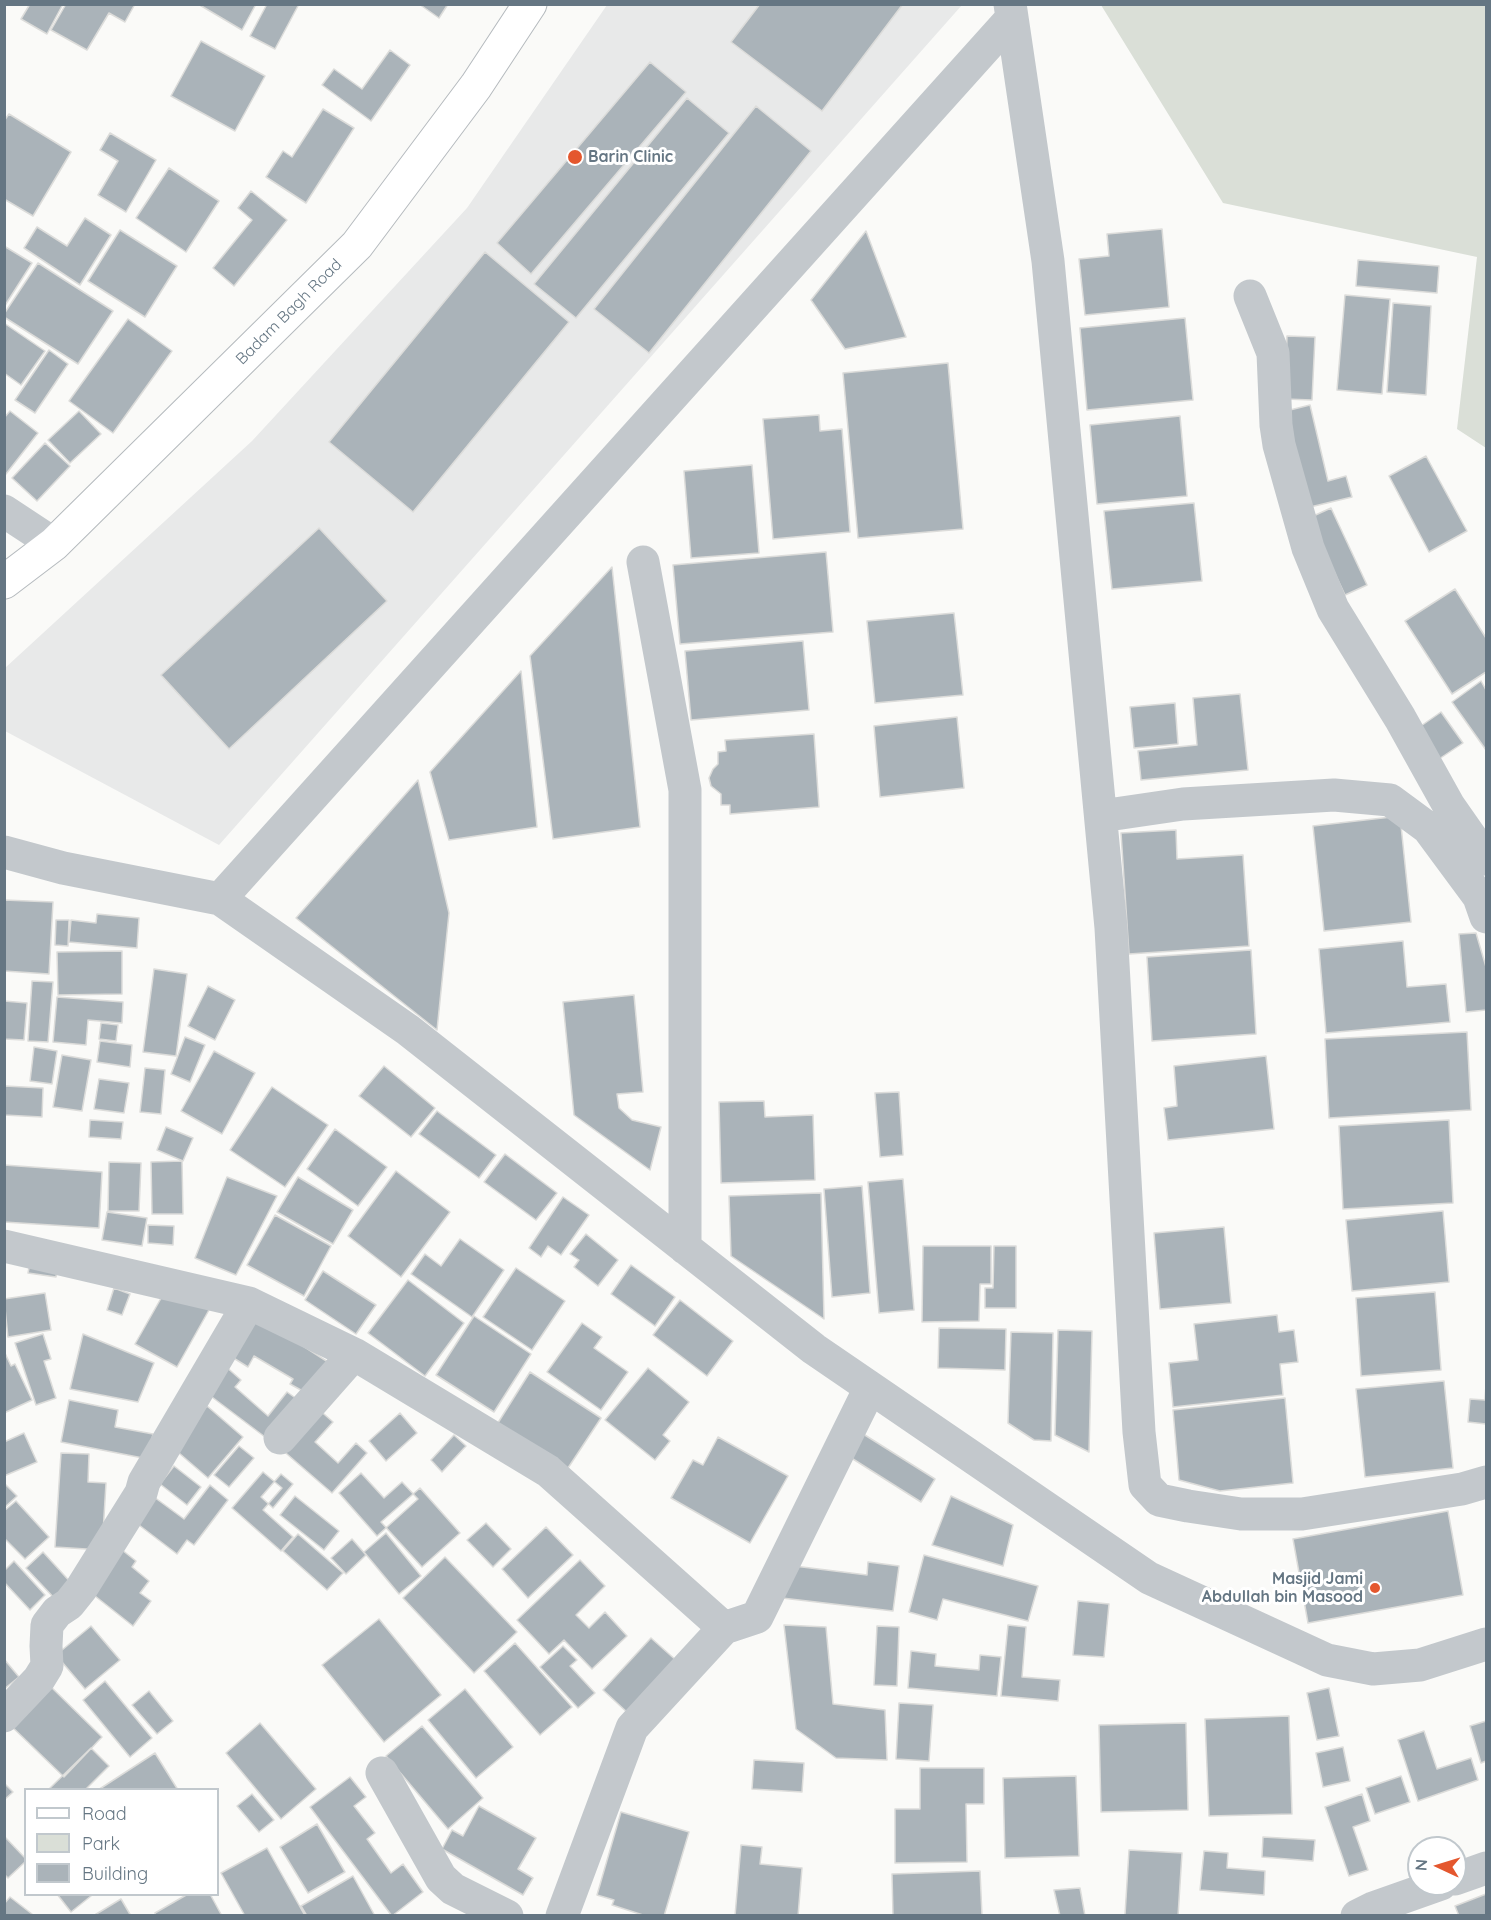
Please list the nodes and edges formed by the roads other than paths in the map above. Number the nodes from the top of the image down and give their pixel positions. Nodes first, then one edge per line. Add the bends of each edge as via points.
1 (530, 4) edge
2 (1011, 11) edge
3 (1250, 296) dead end
4 (4, 511) edge
5 (54, 544) junction
6 (643, 562) dead end
7 (4, 582) edge
8 (1101, 816) junction
9 (4, 852) edge
10 (1486, 859) edge
11 (220, 899) junction
12 (1486, 917) edge
13 (4, 1246) edge
14 (685, 1248) junction
15 (249, 1303) junction
16 (354, 1354) junction
17 (870, 1388) junction
18 (280, 1438) dead end
19 (1486, 1482) edge
20 (724, 1628) junction
21 (1486, 1644) edge
22 (4, 1716) edge
23 (382, 1773) dead end
24 (1486, 1868) edge
25 (1467, 1875) edge
26 (1407, 1896) edge
27 (507, 1916) edge
28 (562, 1916) edge
29 (1357, 1916) edge

1 - 5 main road, Badam Bagh Road via 476,86 357,244
2 - 8 street via 1048,261
2 - 11 street
3 - 10 street via 1274,353 1279,445 1308,548 1333,609 1449,806
4 - 5 street
5 - 7 main road, Badam Bagh Road
6 - 14 street via 685,790
8 - 12 street via 1183,804 1322,796 1390,800 1428,828 1479,897
8 - 19 street via 1112,928 1145,1485 1159,1500 1188,1506 1241,1514 1302,1514 1462,1490
9 - 11 street via 63,868
11 - 14 street via 408,1030
13 - 15 street
14 - 17 street via 813,1349
15 - 16 street
15 - 22 street via 141,1493 81,1589 47,1625 47,1666
16 - 18 street
16 - 20 street via 548,1471
17 - 20 street via 757,1617
17 - 21 street via 1149,1578 1327,1660 1373,1669 1420,1665
20 - 28 street via 632,1728
23 - 27 street via 441,1878 453,1889
24 - 25 street
26 - 29 street

